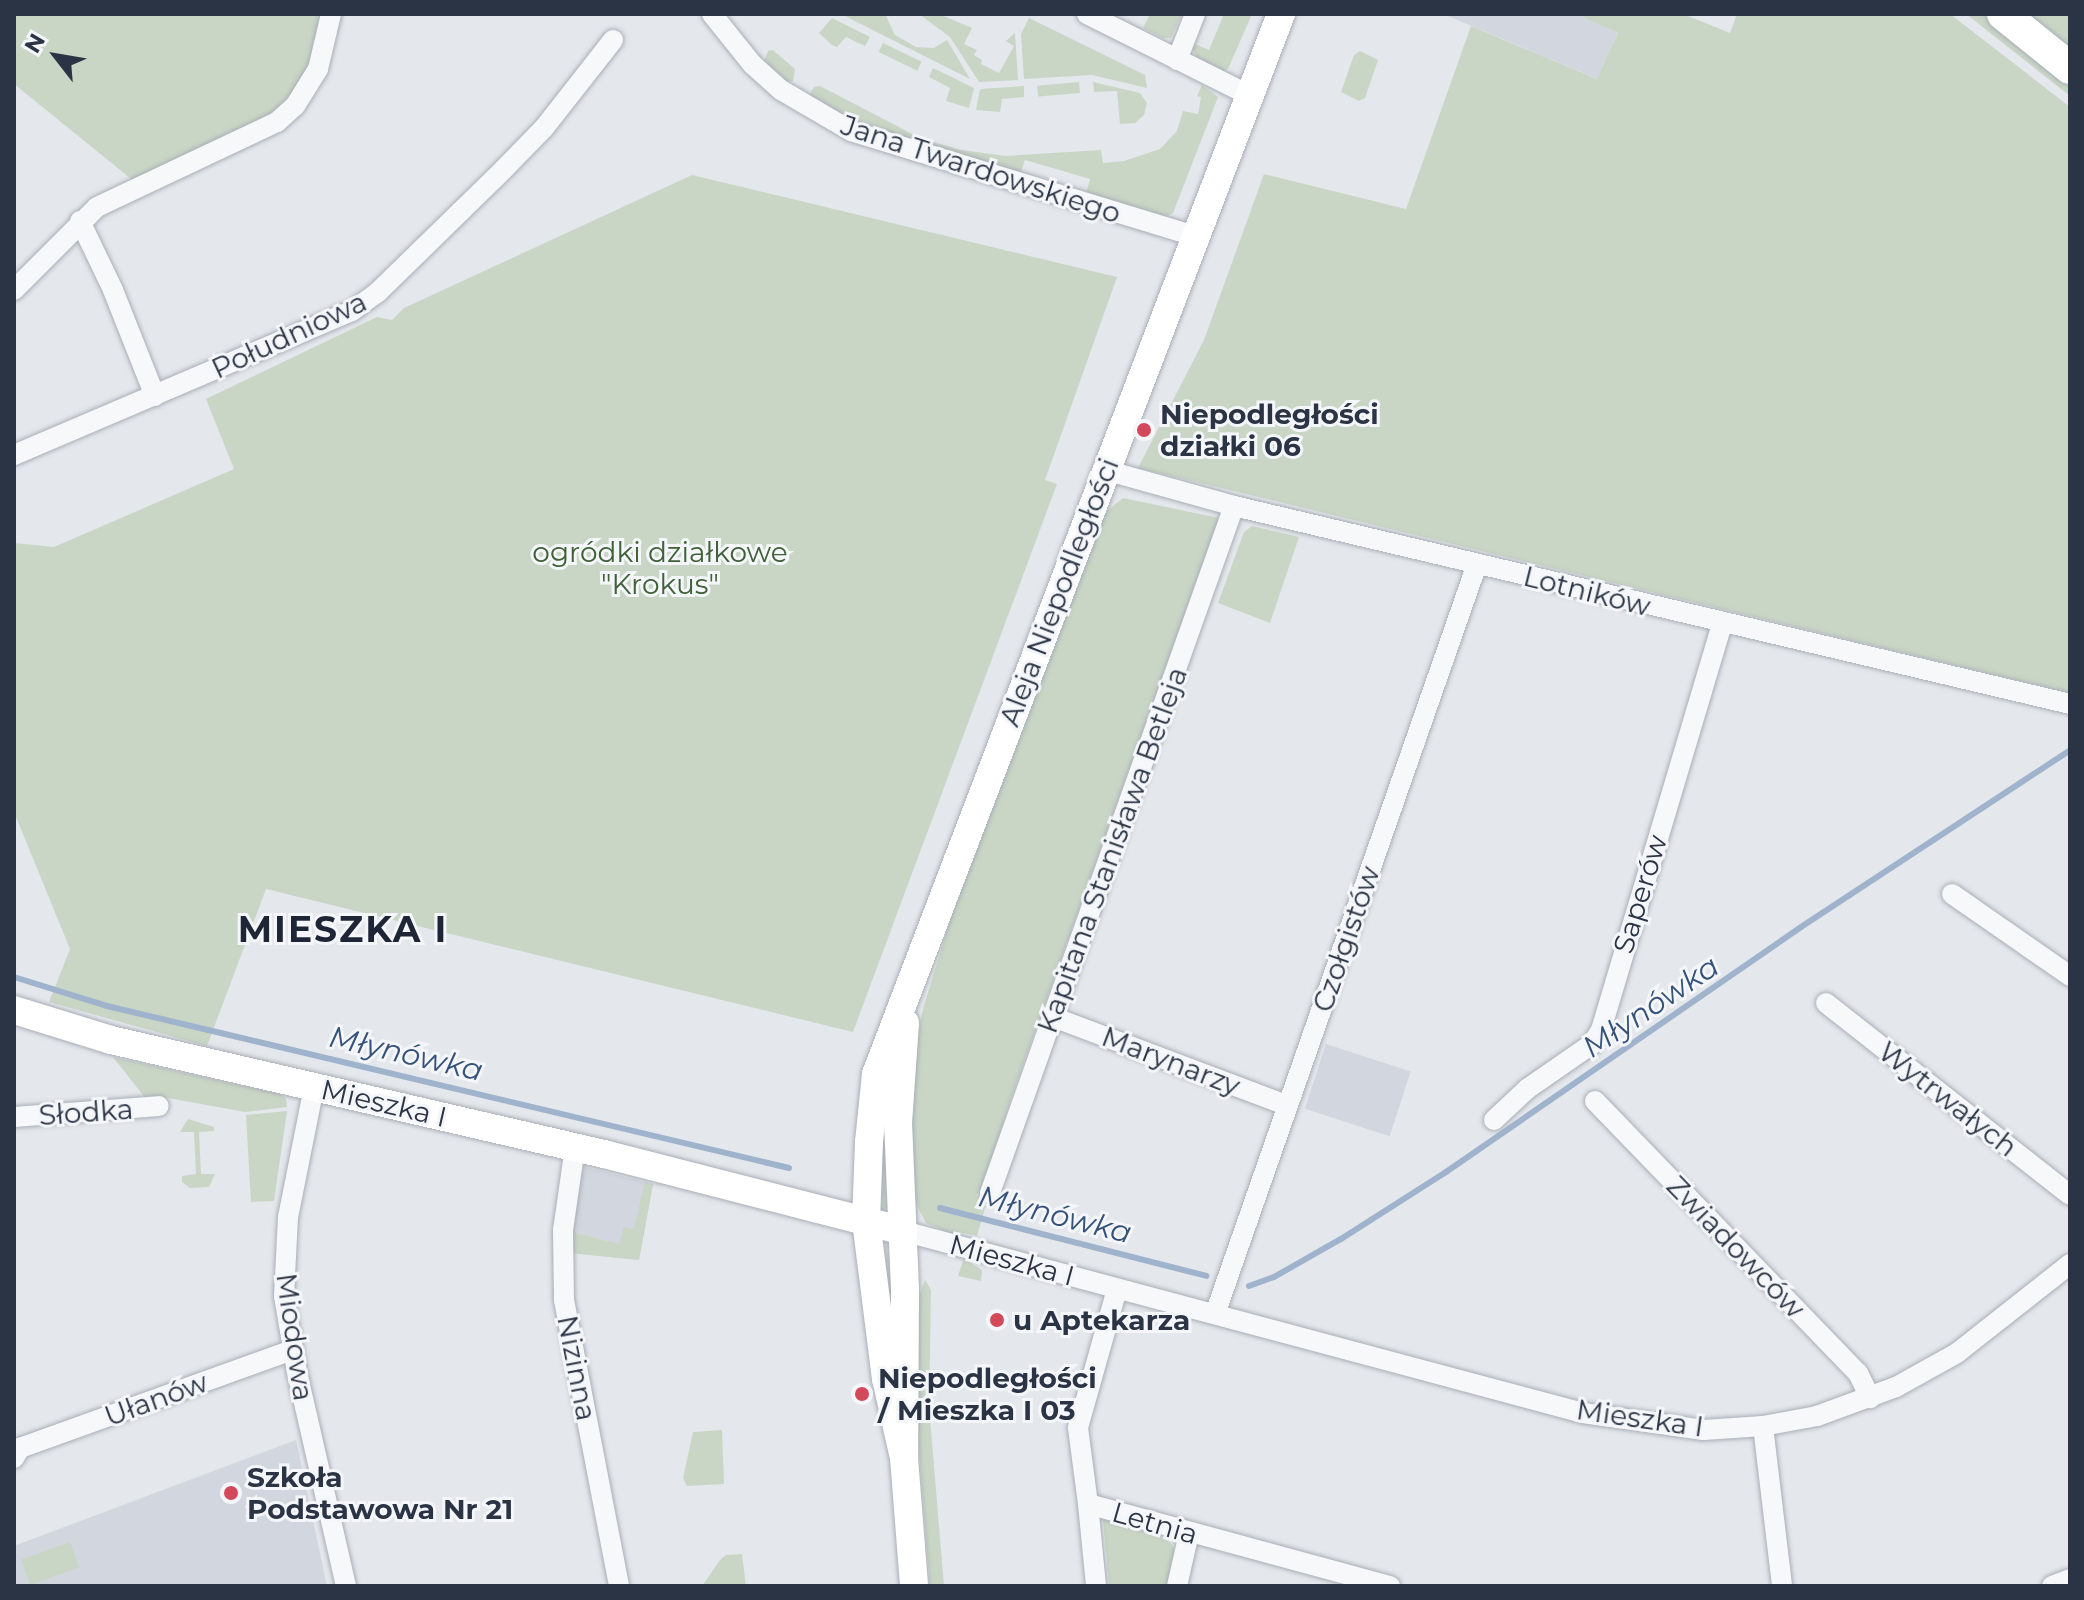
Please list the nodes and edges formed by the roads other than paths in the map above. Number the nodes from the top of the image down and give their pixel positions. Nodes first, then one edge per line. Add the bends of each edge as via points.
1 (331, 14) edge
2 (712, 14) edge
3 (1087, 14) edge
4 (1195, 14) edge
5 (1281, 14) edge
6 (2003, 14) edge
7 (613, 40) dead end
8 (1177, 60) junction
9 (2070, 68) edge
10 (1249, 95) junction
11 (80, 221) junction
12 (1195, 236) junction
13 (14, 290) edge
14 (155, 396) junction
15 (14, 455) edge
16 (1105, 470) junction
17 (1234, 506) junction
18 (1477, 564) junction
19 (1722, 624) junction
20 (2070, 704) edge
21 (1952, 894) dead end
22 (2070, 976) edge
23 (909, 991) junction
24 (1826, 1003) dead end
25 (14, 1010) edge
26 (1053, 1017) junction
27 (314, 1087) junction
28 (1595, 1101) dead end
29 (159, 1106) dead end
30 (1288, 1106) junction
31 (14, 1117) edge
32 (1494, 1120) dead end
33 (575, 1147) junction
34 (990, 1193) dead end
35 (2070, 1195) edge
36 (866, 1221) junction
37 (903, 1231) junction
38 (2070, 1264) edge
39 (1117, 1289) junction
40 (1217, 1308) junction
41 (292, 1350) junction
42 (1870, 1398) junction
43 (1763, 1426) junction
44 (16, 1448) edge
45 (904, 1458) junction
46 (1088, 1504) junction
47 (1189, 1533) junction
48 (2070, 1579) edge
49 (346, 1586) edge
50 (619, 1586) edge
51 (914, 1586) edge
52 (1096, 1586) edge
53 (1177, 1586) edge
54 (1390, 1586) edge
55 (1782, 1586) edge
56 (2052, 1586) edge

1 - 11 street via 318,69 295,106 277,122 115,197
2 - 12 street, Jana Twardowskiego via 781,90 851,131
3 - 8 street
4 - 8 street
5 - 10 street, Aleja Niepodległości
6 - 9 main road
7 - 14 street, Południowa via 544,128 377,293 352,311
8 - 10 street
10 - 12 street, Aleja Niepodległości
11 - 13 street
11 - 14 street
12 - 16 street, Aleja Niepodległości
14 - 15 street, Południowa
16 - 17 street, Lotników
16 - 23 street, Aleja Niepodległości
17 - 18 street, Lotników
17 - 26 street, Kapitana Stanisława Betleja
18 - 19 street, Lotników
18 - 30 street, Czołgistów
19 - 20 street, Lotników
19 - 32 street, Saperów via 1601,1030 1592,1044 1527,1089
21 - 22 street
23 - 36 street, Aleja Niepodległości via 876,1074
23 - 37 street, Aleja Niepodległości via 898,1122
24 - 35 street, Wytrwałych
25 - 27 street, Mieszka I via 111,1040
26 - 30 street, Marynarzy
26 - 34 street, Kapitana Stanisława Betleja
27 - 33 street, Mieszka I
27 - 41 street, Miodowa via 284,1256
28 - 42 street, Zwiadowców via 1858,1373
29 - 31 street, Słodka
30 - 40 street, Czołgistów
33 - 36 street, Mieszka I
33 - 50 street, Nizinna via 563,1230 564,1300
36 - 37 street, Mieszka I
36 - 45 street, Aleja Niepodległości via 886,1379
37 - 39 street, Mieszka I
37 - 45 street, Aleja Niepodległości
38 - 42 street, Mieszka I via 1951,1357
39 - 40 street, Mieszka I
39 - 46 street, Letnia via 1078,1428
40 - 43 street, Mieszka I via 1583,1413 1704,1430
41 - 44 street, Ułanów
41 - 49 street, Miodowa
42 - 43 street, Mieszka I
43 - 55 street
45 - 51 street, Aleja Niepodległości
46 - 47 street, Letnia
46 - 52 street
47 - 53 street
47 - 54 street, Letnia
48 - 56 street

